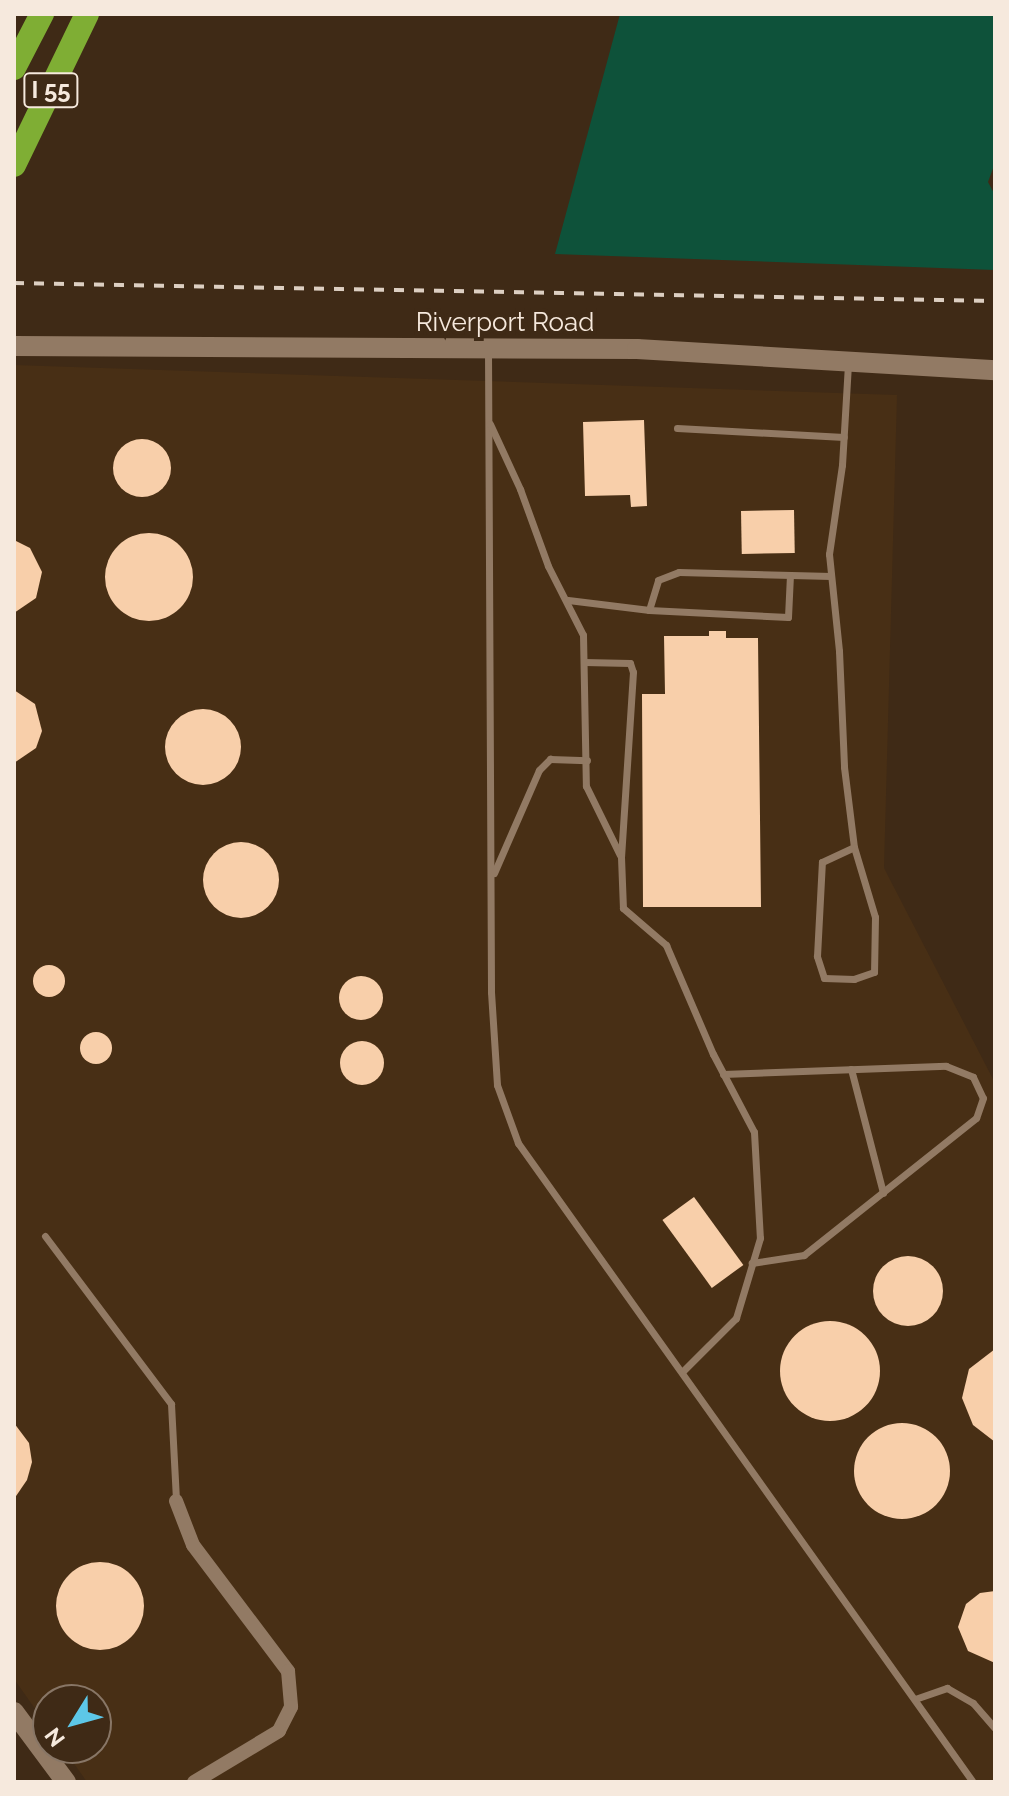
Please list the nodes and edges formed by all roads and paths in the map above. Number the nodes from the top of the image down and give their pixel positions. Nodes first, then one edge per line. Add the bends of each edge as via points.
1 (42, 14) edge
2 (87, 14) edge
3 (14, 68) edge
4 (14, 165) edge
5 (14, 346) edge
6 (488, 349) junction
7 (848, 361) junction
8 (994, 370) edge
9 (489, 421) junction
10 (677, 428) dead end
11 (844, 437) junction
12 (790, 575) junction
13 (831, 576) junction
14 (568, 600) junction
15 (649, 610) junction
16 (584, 662) junction
17 (587, 760) junction
18 (854, 847) junction
19 (621, 857) junction
20 (491, 879) junction
21 (851, 1069) junction
22 (723, 1074) junction
23 (883, 1193) junction
24 (45, 1236) dead end
25 (752, 1263) junction
26 (683, 1371) junction
27 (176, 1501) joint
28 (915, 1699) junction
29 (14, 1712) edge
30 (995, 1728) edge
31 (66, 1782) edge
32 (194, 1782) edge
33 (973, 1782) edge

1 - 3 highway, I 55
2 - 4 highway, I 55
5 - 6 main road, Riverport Road
6 - 7 main road, Riverport Road via 637,349
6 - 9 lane
7 - 8 main road, Riverport Road
7 - 11 lane
9 - 14 lane via 548,566
9 - 20 lane
10 - 11 lane
11 - 13 lane via 829,554
12 - 13 lane
12 - 15 lane via 679,572 658,580
12 - 15 lane via 788,617
13 - 18 lane
14 - 15 lane
14 - 16 lane via 583,635
16 - 17 lane
16 - 19 lane via 630,663 633,672
17 - 19 lane via 586,786
17 - 20 lane via 550,759 539,770
18 - 18 lane via 875,917 874,972 854,979 824,978 817,956 822,862
19 - 22 lane via 623,908 666,945
20 - 26 lane via 497,1085 518,1143
21 - 22 lane
21 - 23 lane
21 - 23 lane via 946,1066 973,1077 983,1098 976,1118
22 - 25 lane via 754,1132 760,1238
23 - 25 lane via 804,1255
24 - 27 lane via 171,1404
25 - 26 lane via 736,1318
26 - 28 lane
27 - 32 street via 193,1545 288,1671 291,1707 279,1731
28 - 30 lane via 947,1688 973,1703
28 - 33 lane
29 - 31 main road

